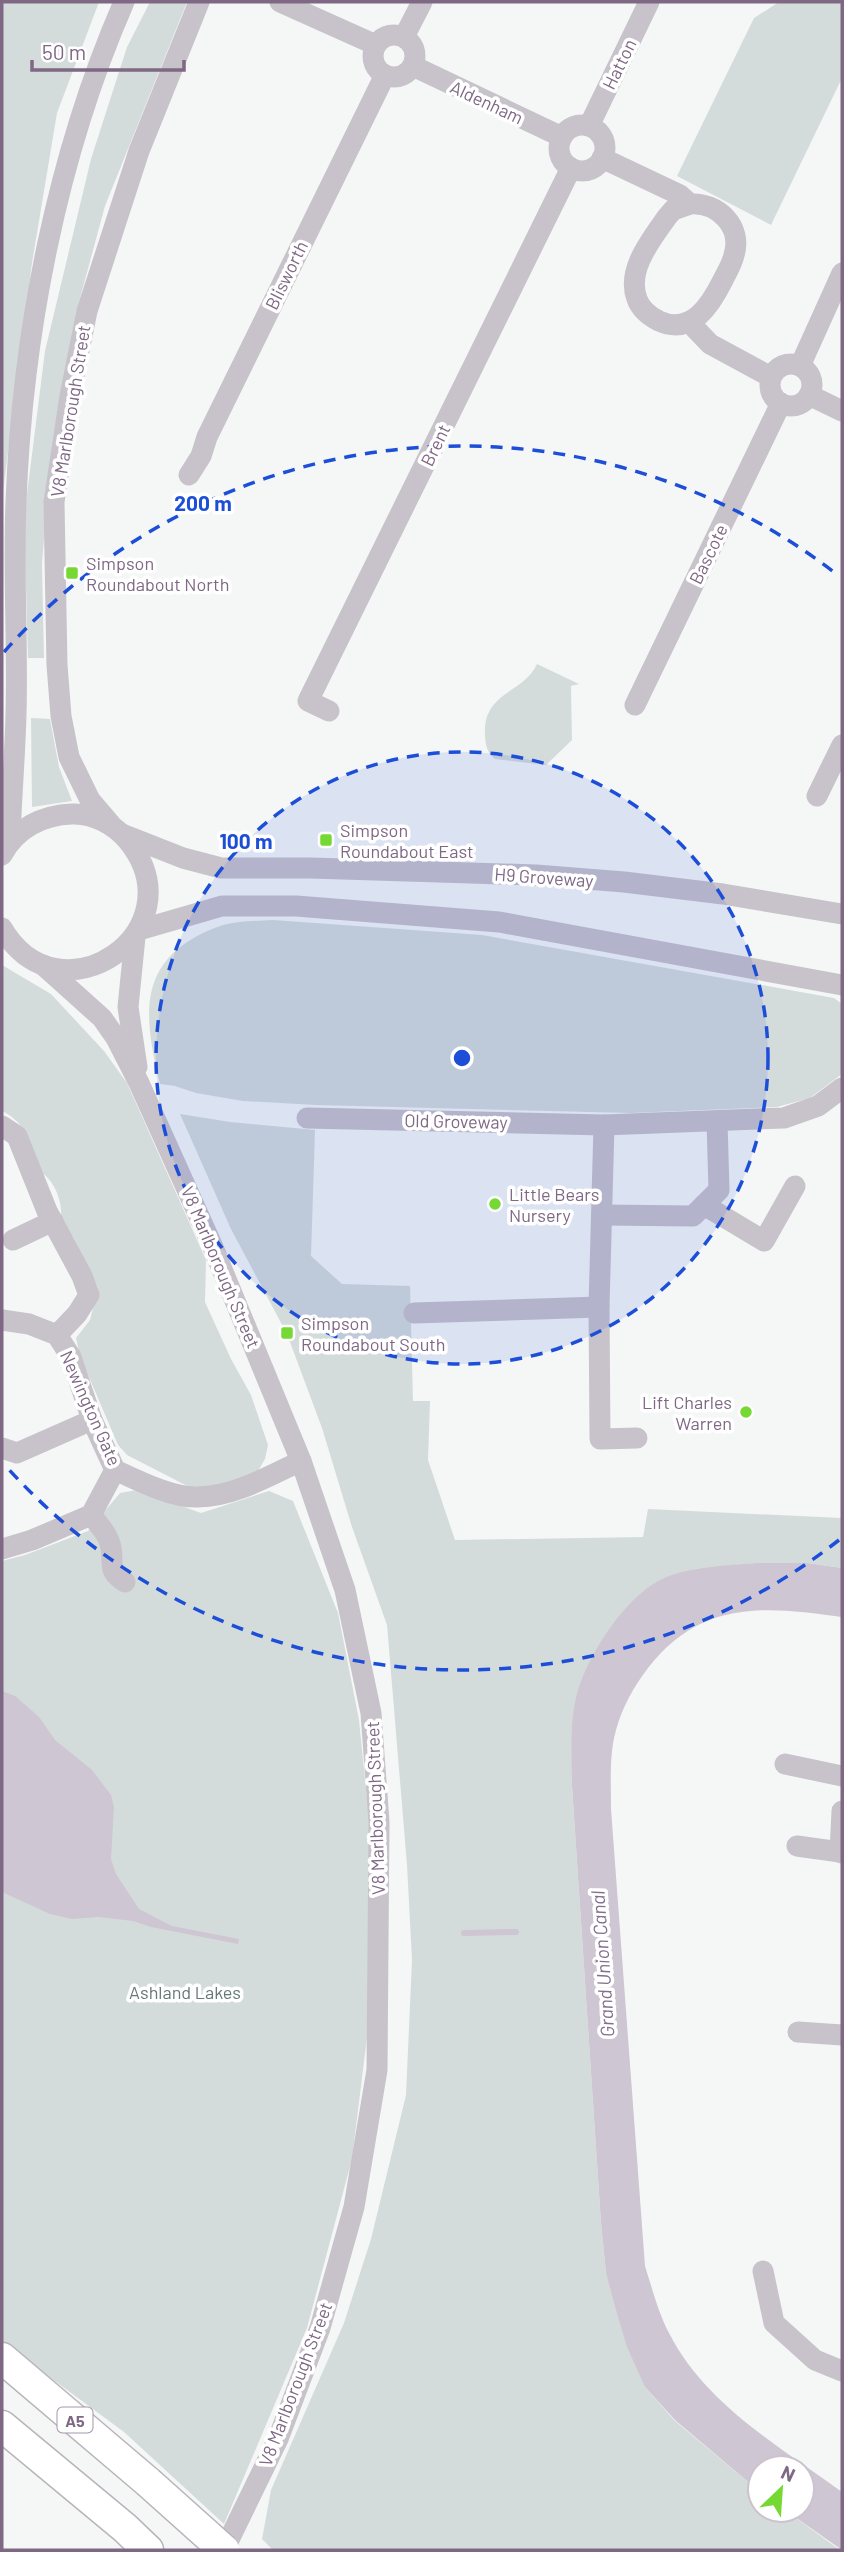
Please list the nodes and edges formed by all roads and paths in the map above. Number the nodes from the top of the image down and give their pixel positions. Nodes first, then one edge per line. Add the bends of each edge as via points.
1 (199, 2) edge
2 (422, 2) edge
3 (649, 2) edge
4 (287, 4) edge
5 (125, 6) edge
6 (404, 37) junction
7 (376, 45) junction
8 (414, 66) junction
9 (385, 75) junction
10 (589, 126) junction
11 (562, 137) junction
12 (602, 158) junction
13 (572, 168) junction
14 (690, 204) junction
15 (842, 274) edge
16 (689, 322) junction
17 (800, 366) junction
18 (771, 377) junction
19 (809, 395) junction
20 (781, 403) junction
21 (842, 411) edge
22 (189, 475) dead end
23 (635, 705) dead end
24 (329, 711) dead end
25 (842, 745) edge
26 (817, 796) dead end
27 (118, 830) junction
28 (5, 848) edge
29 (841, 914) edge
30 (2, 928) edge
31 (137, 933) junction
32 (2, 944) edge
33 (23, 953) junction
34 (43, 965) junction
35 (842, 985) edge
36 (139, 1083) junction
37 (842, 1088) edge
38 (307, 1118) dead end
39 (717, 1121) junction
40 (604, 1125) junction
41 (2, 1126) edge
42 (795, 1186) dead end
43 (704, 1205) junction
44 (603, 1215) junction
45 (52, 1221) junction
46 (13, 1240) dead end
47 (599, 1307) junction
48 (414, 1313) dead end
49 (2, 1320) edge
50 (57, 1335) junction
51 (92, 1420) junction
52 (637, 1438) dead end
53 (2, 1448) edge
54 (301, 1461) junction
55 (115, 1470) junction
56 (91, 1515) junction
57 (2, 1549) edge
58 (125, 1582) dead end
59 (785, 1764) dead end
60 (842, 1776) edge
61 (842, 1811) edge
62 (797, 1846) dead end
63 (841, 1852) edge
64 (798, 2032) dead end
65 (842, 2035) edge
66 (763, 2271) dead end
67 (2, 2358) edge
68 (842, 2371) edge
69 (2, 2426) edge
70 (148, 2550) edge
71 (224, 2550) edge

1 - 27 street, V8 Marlborough Street via 139,150 87,311 54,502 61,716 69,757 90,800
2 - 6 street
3 - 10 street, Hatton
4 - 7 street
5 - 28 street via 78,125 49,243 25,391 16,498 16,713
6 - 7 street via 388,36
6 - 8 street via 415,50
7 - 9 street via 374,62
8 - 9 street via 402,76
8 - 11 street, Aldenham
9 - 22 street, Blisworth
10 - 11 street via 576,125
10 - 12 street via 603,139
11 - 13 street via 561,158
12 - 13 street via 592,168
12 - 14 street
13 - 24 street, Brent via 308,701
14 - 16 street via 717,210 734,229 736,239 735,253 711,303
14 - 16 street via 667,216 636,268 634,281 637,299 649,316 664,323
15 - 17 street
16 - 18 street via 710,344
17 - 18 street via 783,365
17 - 19 street via 810,375
18 - 20 street via 771,390
19 - 20 street via 795,405
19 - 21 street
20 - 23 street, Bascote
25 - 26 street
27 - 28 street, H9 Groveway via 97,818 59,814 24,829
27 - 29 street, H9 Groveway via 183,858 221,868 624,882
27 - 31 street, V8 Marlborough Street via 139,854 148,879 148,905
30 - 33 street
31 - 34 street via 121,952 103,963 73,969
31 - 35 street via 222,906 364,911 499,922
31 - 36 street, V8 Marlborough Street via 128,1007
32 - 33 street
33 - 34 street, V8 Marlborough Street
34 - 36 street, V8 Marlborough Street via 103,1018
36 - 54 street, V8 Marlborough Street
37 - 39 street, Old Groveway via 818,1106 784,1118
38 - 40 street, Old Groveway
39 - 40 street, Old Groveway
39 - 43 street via 719,1190
40 - 44 street
41 - 45 street via 17,1136
42 - 43 street via 764,1241
43 - 44 street via 693,1216
44 - 47 street
45 - 46 street
45 - 50 street via 89,1295
47 - 48 street
47 - 52 street via 600,1439
49 - 50 street, Newington Gate
50 - 51 street, Newington Gate via 71,1357
51 - 53 street via 17,1453
51 - 55 street, Newington Gate
54 - 55 street, Newington Gate via 242,1488 197,1497 156,1488
54 - 71 street, V8 Marlborough Street via 345,1590 371,1713 379,1822 377,2070 354,2207 320,2328 278,2439
55 - 56 street
56 - 57 street
56 - 58 street via 111,1548 110,1566
59 - 60 street
61 - 63 street
62 - 63 street
64 - 65 street
66 - 68 street via 774,2323 815,2360
67 - 71 highway, A5, bridge
69 - 70 highway

